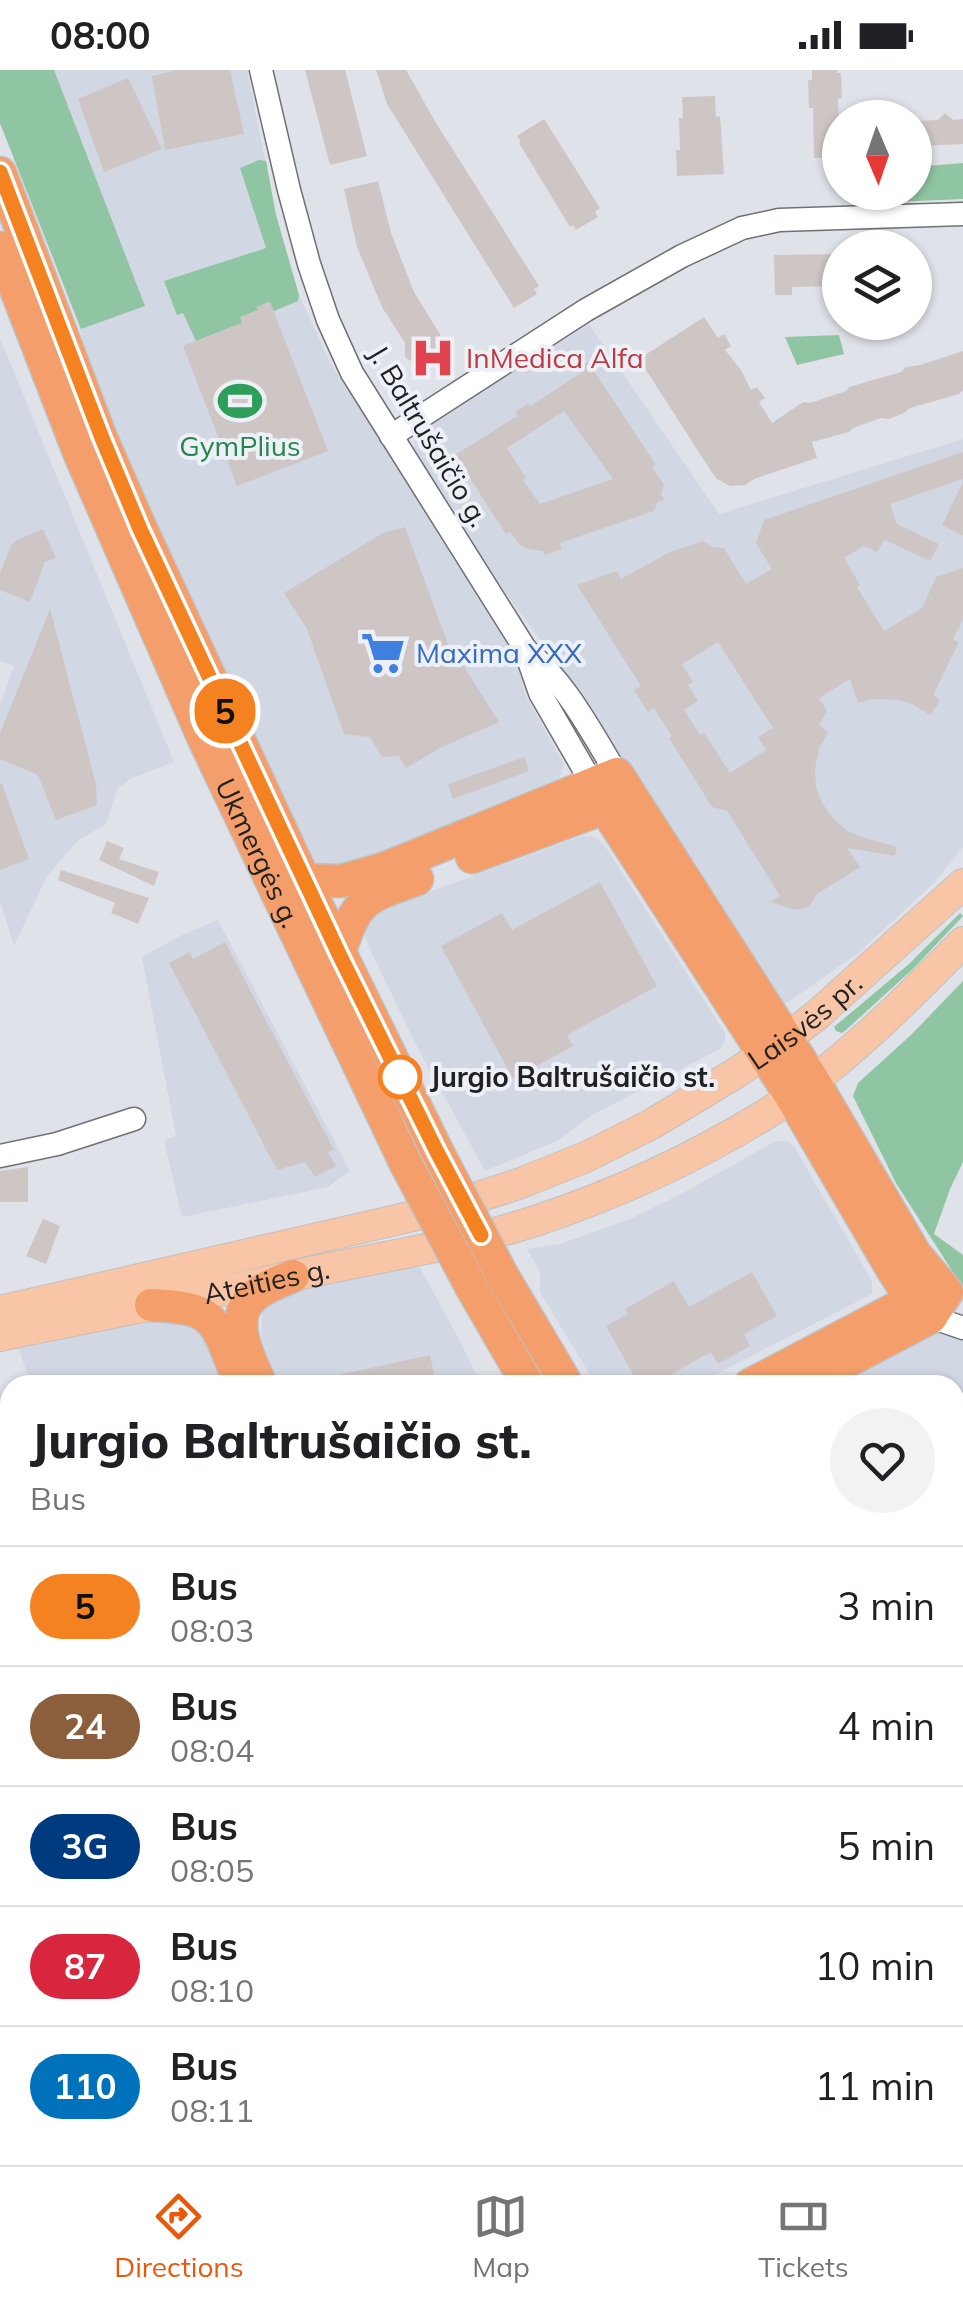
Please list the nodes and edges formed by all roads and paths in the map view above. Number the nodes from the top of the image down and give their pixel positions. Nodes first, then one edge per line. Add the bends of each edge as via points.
1 (261, 70) edge
2 (0, 173) edge
3 (963, 214) edge
4 (0, 248) edge
5 (391, 436) junction
6 (612, 791) junction
7 (304, 880) junction
8 (963, 884) edge
9 (963, 942) edge
10 (339, 954) junction
11 (775, 1047) junction
12 (802, 1088) junction
13 (134, 1120) dead end
14 (0, 1156) edge
15 (522, 1184) joint
16 (534, 1221) joint
17 (293, 1276) junction
18 (938, 1303) edge
19 (152, 1304) junction
20 (0, 1311) edge
21 (963, 1328) edge
22 (0, 1336) edge
23 (500, 1338) junction
24 (237, 1375) edge
25 (257, 1375) edge
26 (505, 1375) edge
27 (522, 1375) edge
28 (561, 1375) edge
29 (773, 1375) edge
30 (819, 1375) edge

1 - 5 street, J. Baltrušaičio g. via 328,320
2 - 7 highway, Ukmergės g. via 117,474
3 - 5 street via 779,220 742,228 586,310
4 - 23 highway, Ukmergės g., bridge via 79,452 212,756 406,1164
5 - 6 street, J. Baltrušaičio g. via 524,647 540,693
6 - 7 highway via 361,876
6 - 10 highway via 361,903
6 - 11 highway
7 - 10 highway, Ukmergės g.
8 - 11 main road, Laisvės pr.
9 - 12 main road, Laisvės pr.
10 - 28 highway, Ukmergės g., bridge via 437,1152
11 - 12 highway
11 - 15 main road, Laisvės pr. via 652,1124
12 - 16 main road, Laisvės pr. via 688,1157
12 - 18 highway
13 - 14 street
15 - 20 main road, Ateities g.
16 - 17 main road, Ateities g.
17 - 19 main road, Ateities g.
17 - 25 highway via 260,1291 242,1315
18 - 21 street
18 - 29 highway
18 - 30 highway
19 - 22 main road, Ateities g.
19 - 24 highway via 182,1306 212,1320
23 - 26 highway
23 - 27 highway, Ukmergės g.

